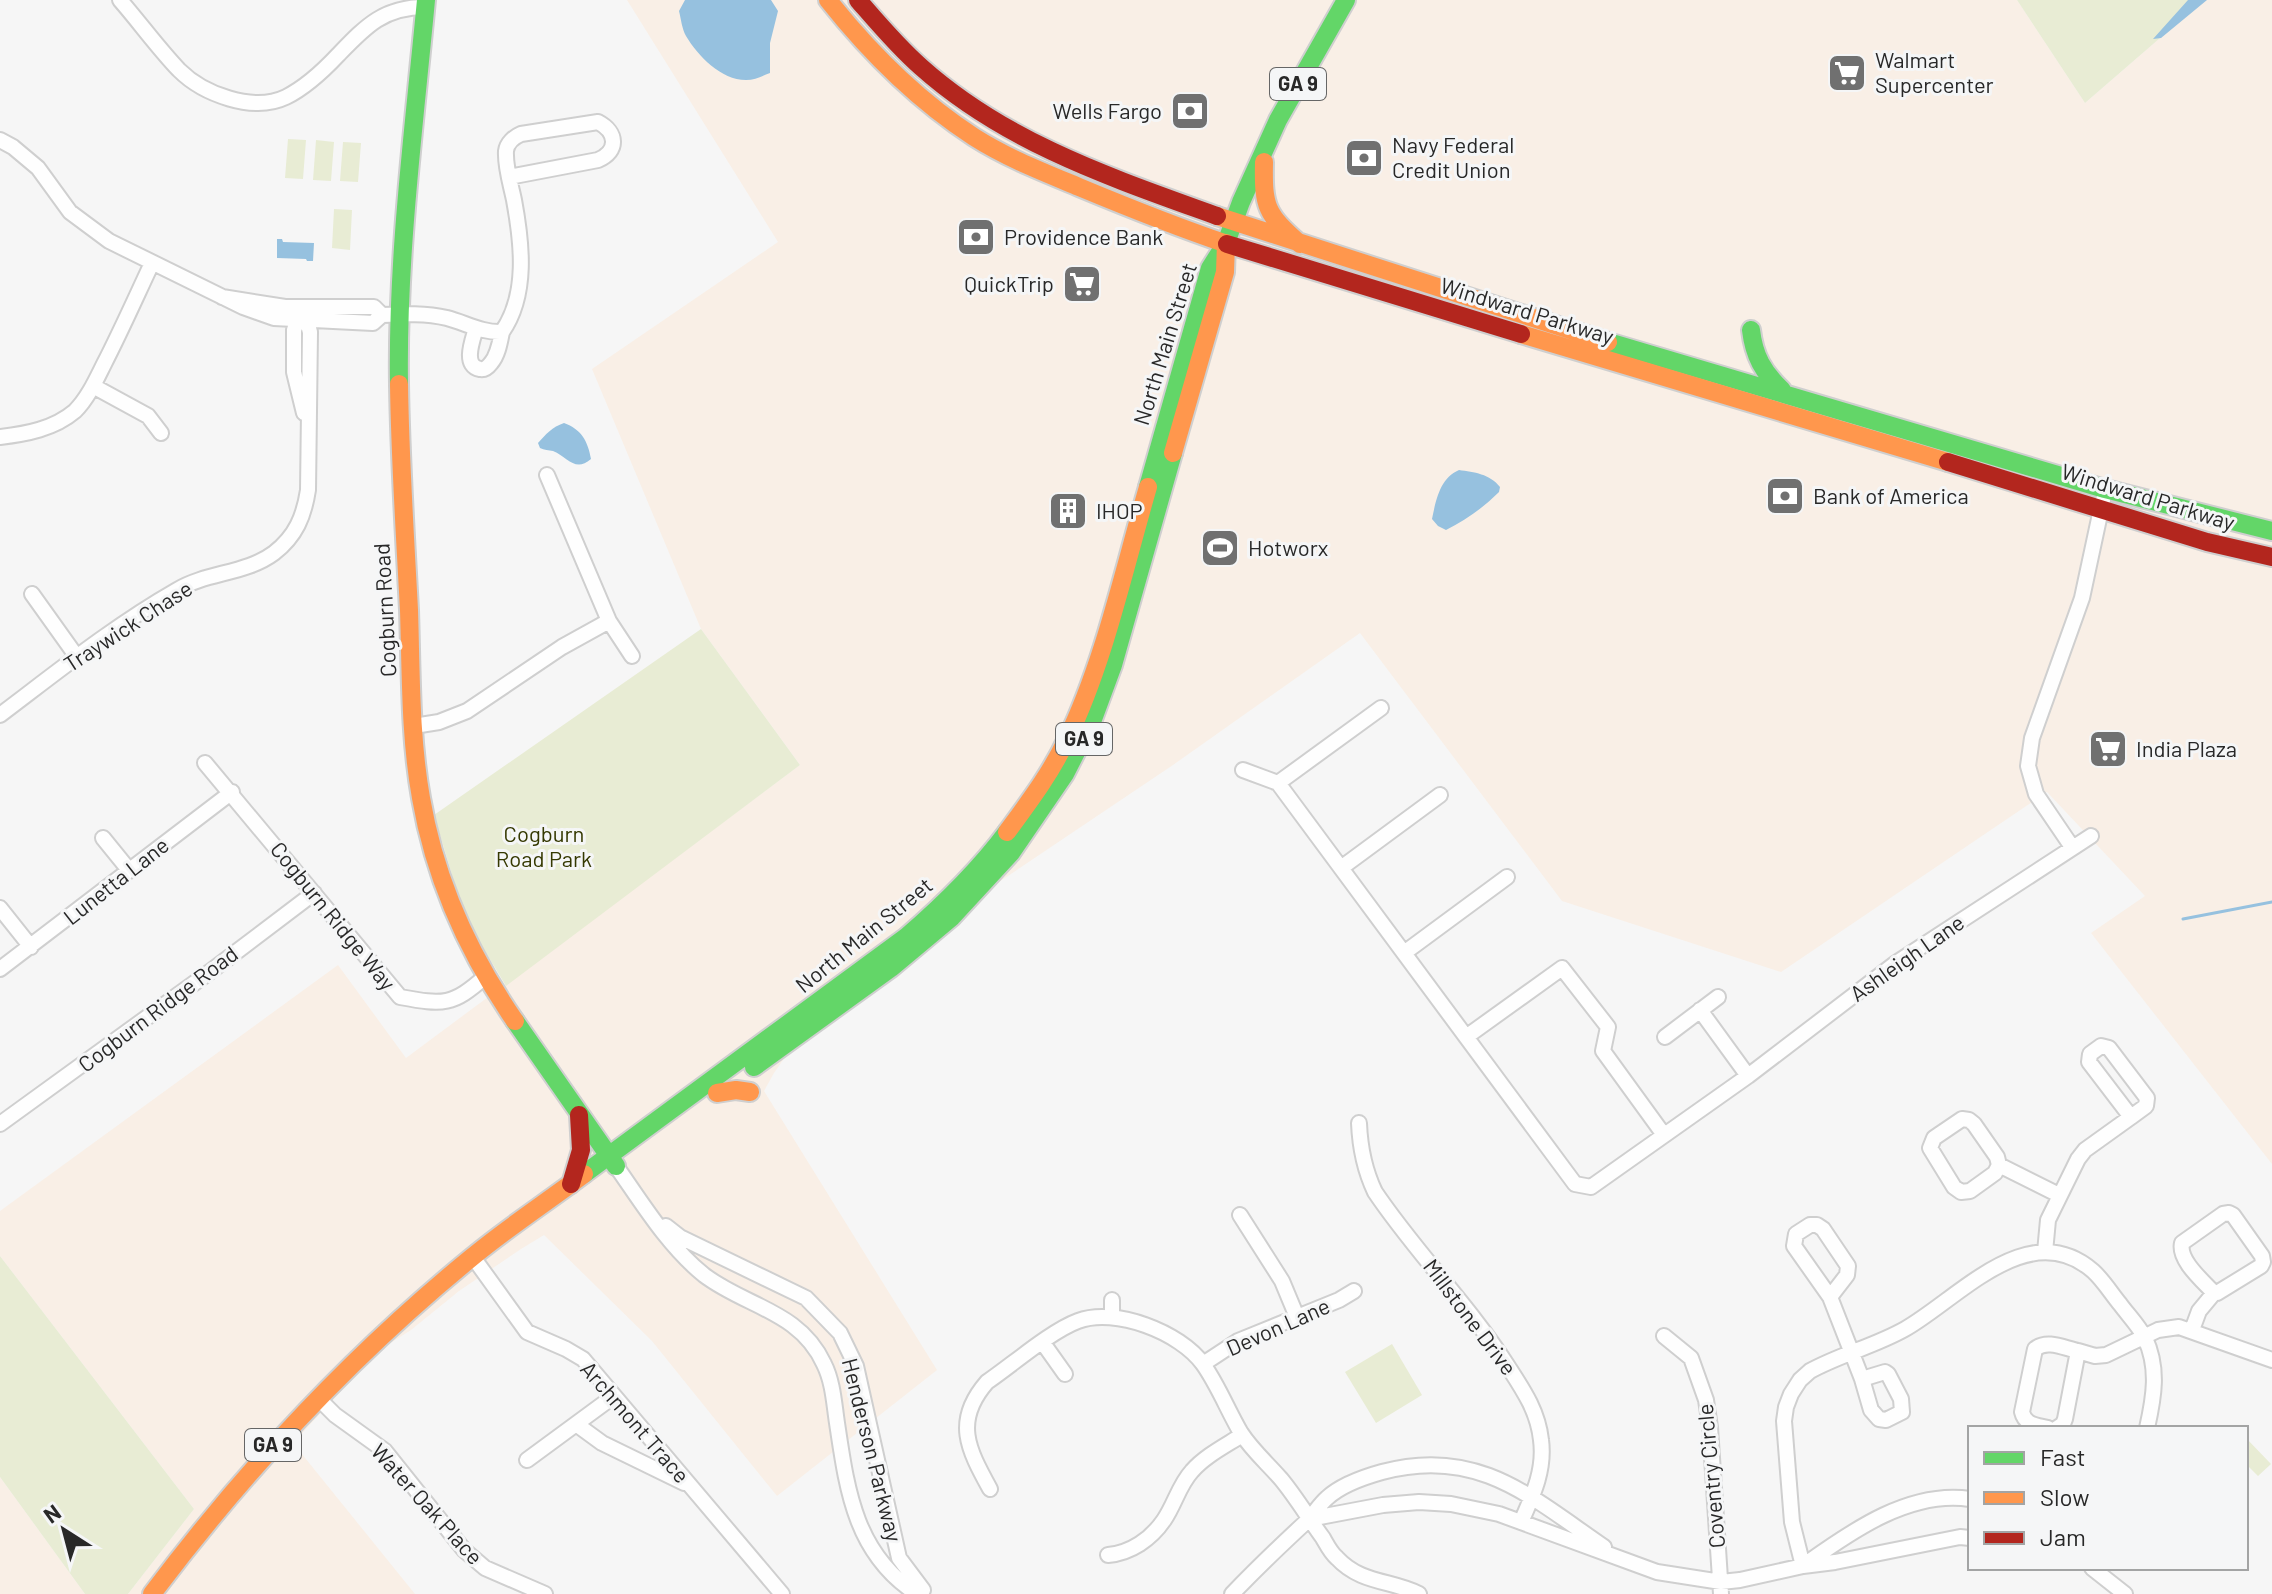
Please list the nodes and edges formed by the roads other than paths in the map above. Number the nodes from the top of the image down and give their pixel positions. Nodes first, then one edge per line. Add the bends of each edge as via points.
1 (120, 0) edge
2 (828, 0) edge
3 (858, 0) edge
4 (1346, 0) edge
5 (425, 3) edge
6 (0, 140) edge
7 (1264, 151) junction
8 (509, 177) junction
9 (1233, 222) junction
10 (1226, 243) junction
11 (1300, 244) junction
12 (152, 263) junction
13 (302, 314) junction
14 (390, 314) junction
15 (476, 328) junction
16 (1751, 330) dead end
17 (502, 332) junction
18 (93, 386) junction
19 (1787, 395) junction
20 (161, 433) dead end
21 (0, 437) edge
22 (547, 475) dead end
23 (2104, 498) junction
24 (2272, 531) edge
25 (2272, 557) edge
26 (32, 594) dead end
27 (609, 621) junction
28 (632, 656) dead end
29 (77, 657) junction
30 (1381, 708) dead end
31 (0, 715) edge
32 (414, 726) junction
33 (205, 763) dead end
34 (1243, 770) dead end
35 (1278, 783) junction
36 (232, 792) junction
37 (1440, 795) dead end
38 (2091, 836) dead end
39 (103, 838) dead end
40 (2072, 847) junction
41 (1341, 868) junction
42 (129, 870) junction
43 (1507, 877) dead end
44 (314, 893) junction
45 (0, 908) edge
46 (31, 947) junction
47 (1404, 953) junction
48 (0, 969) edge
49 (486, 976) junction
50 (1718, 997) dead end
51 (1700, 1010) junction
52 (1466, 1037) junction
53 (1665, 1037) dead end
54 (1748, 1076) junction
55 (750, 1092) dead end
56 (717, 1093) junction
57 (579, 1115) junction
58 (2131, 1117) junction
59 (1359, 1123) dead end
60 (0, 1124) edge
61 (1664, 1135) junction
62 (613, 1161) junction
63 (1999, 1165) junction
64 (571, 1184) junction
65 (2059, 1195) junction
66 (650, 1214) junction
67 (1240, 1215) dead end
68 (2045, 1252) junction
69 (478, 1264) junction
70 (1354, 1291) dead end
71 (2214, 1293) junction
72 (1830, 1297) junction
73 (1112, 1300) dead end
74 (411, 1310) junction
75 (1112, 1316) junction
76 (1297, 1317) junction
77 (2192, 1330) junction
78 (1664, 1336) dead end
79 (2144, 1336) junction
80 (1043, 1343) junction
81 (2078, 1351) junction
82 (1852, 1353) junction
83 (2272, 1360) edge
84 (1203, 1364) junction
85 (1065, 1374) dead end
86 (1862, 1379) dead end
87 (614, 1396) junction
88 (318, 1398) junction
89 (576, 1424) junction
90 (2040, 1426) edge
91 (2060, 1426) edge
92 (2147, 1426) edge
93 (1242, 1435) junction
94 (527, 1460) dead end
95 (691, 1487) junction
96 (990, 1489) dead end
97 (1532, 1498) junction
98 (1968, 1499) edge
99 (1309, 1519) junction
100 (1521, 1522) junction
101 (1968, 1538) edge
102 (1108, 1555) dead end
103 (1618, 1557) junction
104 (1803, 1566) junction
105 (2095, 1570) edge
106 (1721, 1588) edge
107 (152, 1594) edge
108 (545, 1594) edge
109 (782, 1594) edge
110 (917, 1594) edge
111 (927, 1594) edge
112 (1232, 1594) edge
113 (1419, 1594) edge
114 (2125, 1594) edge

1 - 5 street via 181,72 209,92 230,100 263,102 304,85 366,25
2 - 10 main road, Windward Parkway via 897,77 1000,152
3 - 9 main road, Windward Parkway via 922,68 1019,136 1099,173
4 - 7 main road, GA 9
5 - 14 main road, Cogburn Road via 403,237
6 - 12 street via 26,156 83,223
7 - 9 main road, GA 9
7 - 11 main road via 1267,212
8 - 8 street via 598,160 608,156 613,136 598,122 521,134 506,149
8 - 17 street via 520,232 520,277 511,319
9 - 10 main road, GA 9
9 - 11 main road, Windward Parkway
10 - 23 main road, Windward Parkway via 1375,291
10 - 56 main road, North Main Street / GA 9 via 1225,272 1122,636 1097,710 1065,774 1011,853 952,917 891,968
10 - 62 main road, North Main Street / GA 9 via 1210,268 1194,318 1092,679 1067,740 1037,792 989,856 918,927
11 - 19 main road, Windward Parkway
12 - 13 street via 222,297
12 - 18 street
13 - 14 street via 373,323
13 - 29 street, Traywick Chase via 294,330 294,372 307,430 308,490 290,539 258,562 176,590
14 - 15 street via 448,318
14 - 32 main road, Cogburn Road
15 - 17 street
15 - 17 street via 469,352 472,363 482,369 493,361
16 - 19 main road via 1759,365
18 - 20 street via 148,416
18 - 21 street via 61,421
19 - 23 main road, Windward Parkway
22 - 27 street
23 - 24 main road, Windward Parkway
23 - 25 main road, Windward Parkway via 2192,537
23 - 40 street via 2082,598 2032,738 2028,766 2036,794
26 - 29 street
27 - 28 street
27 - 32 street via 467,711
29 - 31 street, Traywick Chase
30 - 35 street
32 - 49 main road, Cogburn Road via 420,795 439,876
33 - 36 street, Cogburn Ridge Way
34 - 35 street
35 - 41 street, Ashleigh Lane
36 - 42 street, Lunetta Lane
36 - 44 street, Cogburn Ridge Way
37 - 41 street
38 - 40 street, Ashleigh Lane
39 - 42 street
40 - 54 street, Ashleigh Lane via 1896,963
41 - 47 street, Ashleigh Lane
42 - 46 street, Lunetta Lane
43 - 47 street
44 - 49 street, Cogburn Ridge Way via 400,997 448,1001 463,996
44 - 60 street, Cogburn Ridge Road
45 - 46 street
46 - 48 street, Lunetta Lane
47 - 52 street, Ashleigh Lane
49 - 57 main road, Cogburn Road
50 - 51 street
51 - 53 street
51 - 54 street
52 - 61 street, Ashleigh Lane via 1575,1184 1591,1187
52 - 61 street via 1562,968 1608,1027 1603,1051
54 - 61 street, Ashleigh Lane
55 - 56 main road
56 - 62 main road, North Main Street / GA 9
57 - 62 main road, Cogburn Road
57 - 64 main road via 583,1151
58 - 58 street via 2089,1062 2101,1046 2109,1048 2147,1098 2146,1106
58 - 65 street via 2085,1150
59 - 97 street, Millstone Drive via 1360,1149 1375,1192 1501,1355 1537,1417 1540,1477
62 - 64 main road, North Main Street / GA 9
62 - 66 street, Henderson Parkway
62 - 69 main road, North Main Street / GA 9
63 - 63 street via 1970,1191 1961,1192 1930,1144 1957,1121 1969,1120
63 - 65 street
64 - 74 main road, North Main Street / GA 9
65 - 68 street via 2048,1220
66 - 110 street, Henderson Parkway via 703,1274 787,1319 813,1345 832,1383 847,1486 859,1526 890,1572
66 - 111 street, Henderson Parkway via 680,1237 806,1298 840,1333 856,1366 899,1558
67 - 76 street via 1282,1281
68 - 79 street via 2070,1257 2092,1270
68 - 82 street via 2006,1260 1907,1328
69 - 74 main road, North Main Street / GA 9
69 - 87 street, Archmont Trace via 527,1332 583,1359
70 - 76 street, Devon Lane
71 - 71 street via 2180,1247 2229,1213 2263,1262
71 - 77 street
72 - 72 street via 1794,1246 1796,1234 1810,1225 1823,1229 1848,1266
72 - 82 street
73 - 75 street
74 - 88 main road, North Main Street / GA 9
75 - 80 street via 1078,1321
75 - 84 street via 1174,1339
76 - 84 street, Devon Lane via 1238,1341
77 - 79 street via 2167,1327
77 - 83 street
78 - 106 street, Coventry Circle via 1691,1358 1706,1400
79 - 81 street via 2106,1355
79 - 92 street via 2155,1388
80 - 85 street
80 - 96 street via 987,1382 970,1408 968,1445
81 - 90 street via 2047,1344 2035,1349 2022,1412 2028,1423
81 - 91 street
82 - 86 street
82 - 104 street via 1810,1371 1786,1407 1792,1522
84 - 93 street
87 - 89 street
87 - 95 street, Archmont Trace
88 - 107 main road, North Main Street / GA 9 via 242,1481
88 - 108 street, Water Oak Place via 385,1451 464,1550 485,1568
89 - 94 street
89 - 95 street via 602,1443
93 - 99 street
93 - 102 street via 1191,1471 1149,1537 1128,1551
95 - 109 street, Archmont Trace
97 - 99 street via 1476,1470 1437,1464 1362,1478 1328,1497
97 - 100 street, Millstone Drive
97 - 103 street
98 - 104 street via 1924,1500 1880,1517
99 - 100 street via 1419,1502 1477,1508
99 - 112 street
99 - 113 street via 1337,1559 1356,1573
100 - 103 street
101 - 104 street
103 - 106 street
104 - 106 street
105 - 114 street

